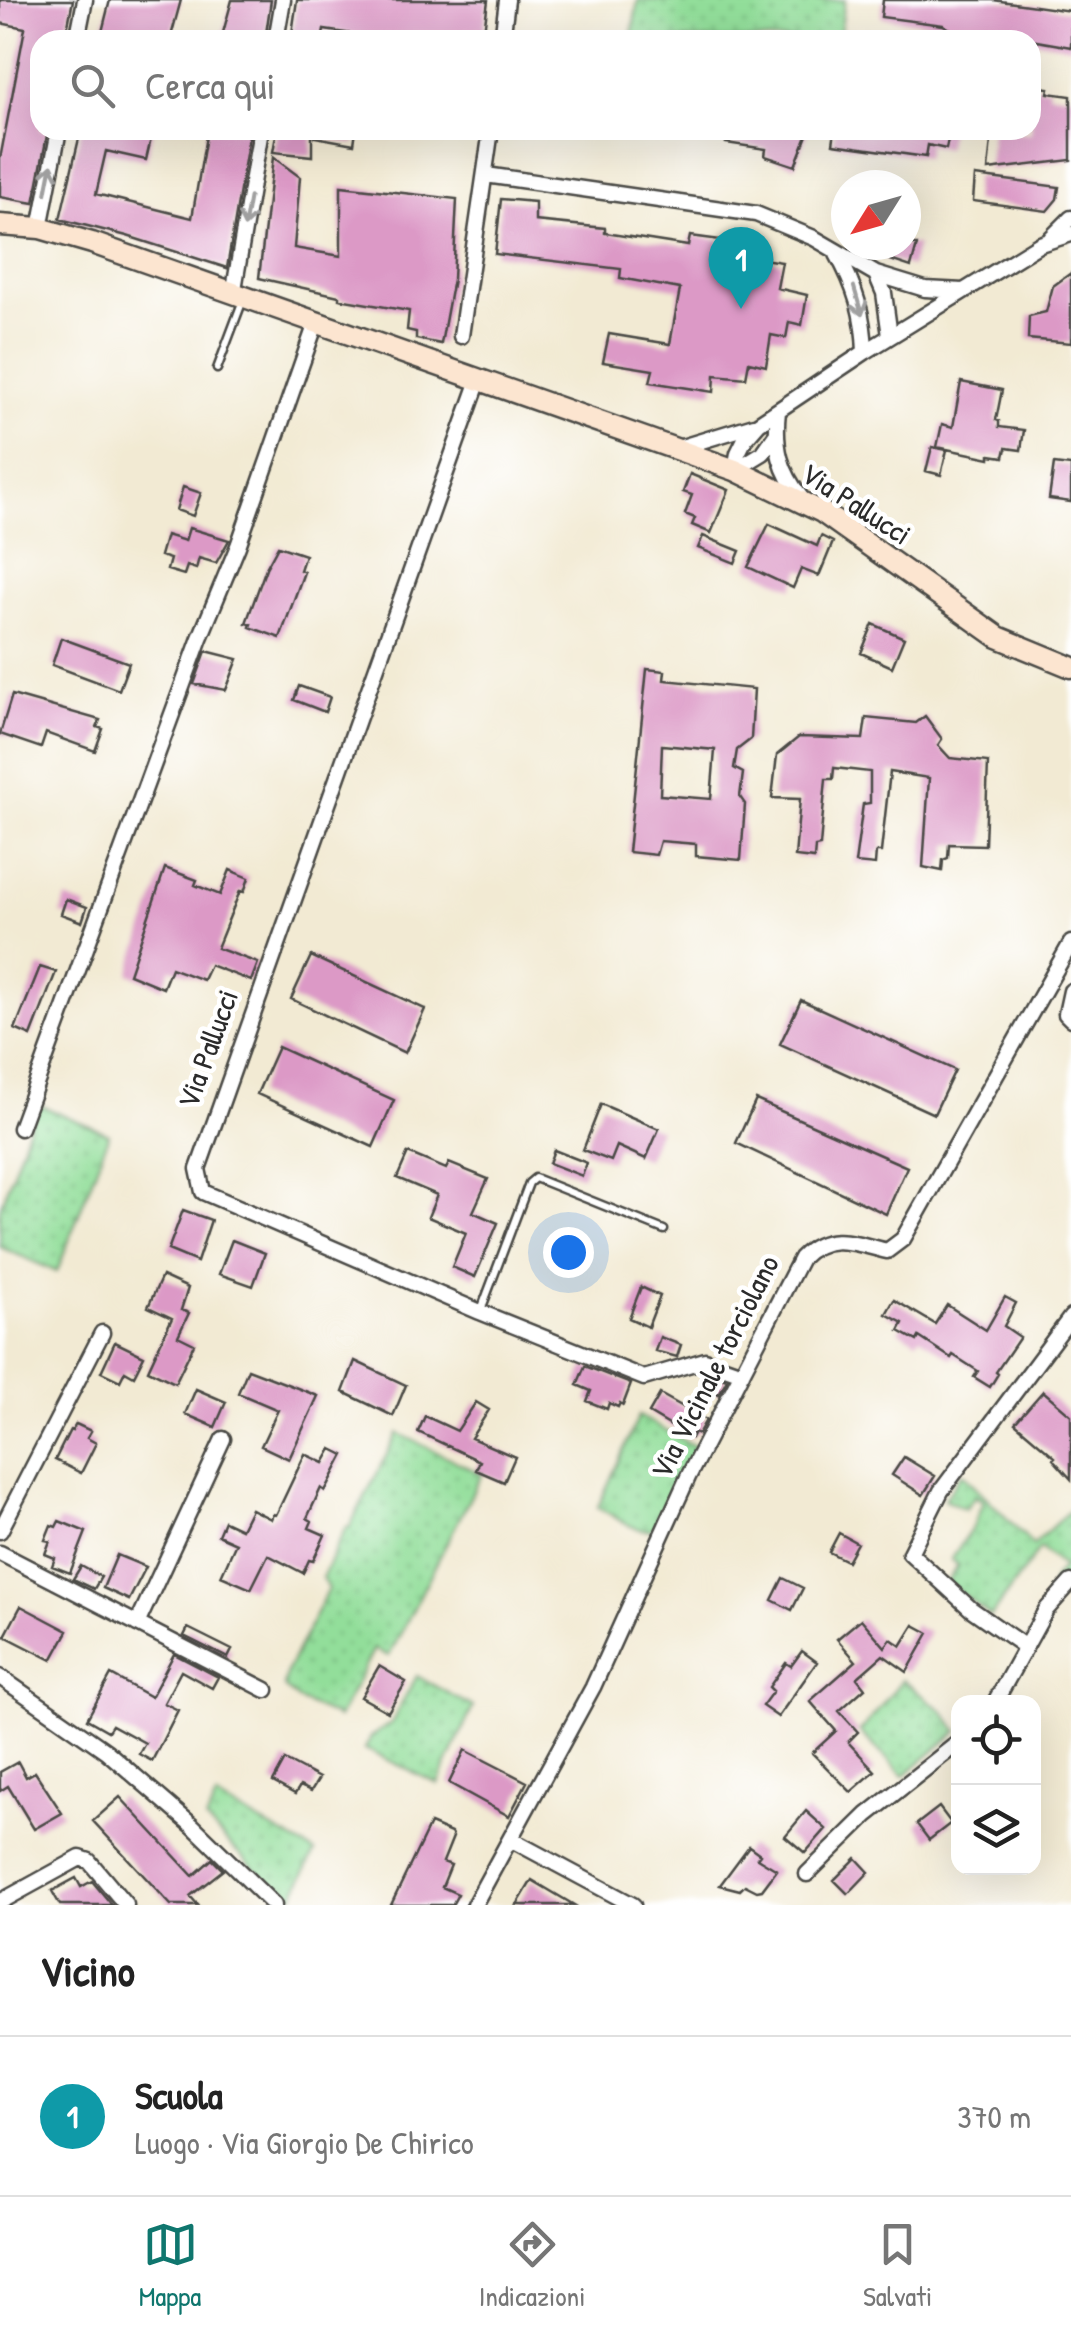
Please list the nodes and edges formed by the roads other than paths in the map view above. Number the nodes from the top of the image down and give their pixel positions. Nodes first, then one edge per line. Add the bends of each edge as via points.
1 (85, 0) edge
2 (283, 0) edge
3 (507, 0) edge
4 (79, 30) edge
5 (278, 30) edge
6 (503, 30) edge
7 (57, 140) edge
8 (260, 140) edge
9 (490, 140) edge
10 (486, 176) junction
11 (1071, 218) edge
12 (2, 223) edge
13 (40, 228) junction
14 (1071, 234) edge
15 (1051, 238) junction
16 (831, 251) edge
17 (840, 260) edge
18 (849, 260) edge
19 (876, 274) junction
20 (963, 291) junction
21 (238, 297) junction
22 (316, 324) junction
23 (461, 336) dead end
24 (890, 336) junction
25 (866, 352) junction
26 (217, 369) dead end
27 (480, 380) junction
28 (778, 412) junction
29 (760, 424) junction
30 (775, 436) junction
31 (674, 448) junction
32 (735, 470) junction
33 (802, 500) junction
34 (1071, 668) edge
35 (1071, 943) edge
36 (1071, 991) edge
37 (1041, 1000) junction
38 (1068, 1016) edge
39 (20, 1128) dead end
40 (664, 1230) dead end
41 (480, 1312) junction
42 (1071, 1318) edge
43 (102, 1333) dead end
44 (742, 1373) junction
45 (223, 1439) dead end
46 (0, 1531) edge
47 (0, 1553) edge
48 (1071, 1582) edge
49 (137, 1624) junction
50 (1024, 1646) junction
51 (0, 1677) edge
52 (266, 1690) dead end
53 (999, 1695) edge
54 (951, 1749) edge
55 (510, 1840) junction
56 (808, 1874) dead end
57 (0, 1902) edge
58 (126, 1905) edge
59 (274, 1905) edge
60 (474, 1905) edge
61 (633, 1905) edge

1 - 4 street
2 - 5 street
3 - 6 street
13 -> 7 street
8 -> 21 street
9 - 10 street
10 - 16 street via 728,208 787,225
10 - 23 street
11 - 15 street
12 - 13 street, Via Pallucci
13 - 21 street, Via Pallucci
14 - 15 street
15 - 20 street
17 -> 25 street via 860,307
18 - 19 street
19 - 20 street via 925,290
19 - 24 street
20 - 24 street
21 - 22 street, Via Pallucci
21 - 26 lane
22 - 27 street, Via Pallucci
22 - 39 street
24 - 25 street
25 - 28 street
27 - 31 street, Via Pallucci
27 - 41 street, Via Pallucci via 198,1169 203,1192
28 - 29 street
28 - 30 street
29 - 31 street
29 - 32 street via 738,452
30 - 32 street via 763,453
30 - 33 street via 785,477
31 - 32 street, Via Pallucci
32 - 33 street, Via Pallucci
33 - 34 street, Via Pallucci via 998,637
35 - 37 street, Via Vicinale torciolano
36 - 38 street
37 - 38 street
37 - 44 street, Via Vicinale torciolano via 903,1239 887,1250 840,1240 812,1247
40 - 41 lane via 535,1178
41 - 44 street, Via Pallucci via 644,1378 705,1360
42 - 50 street via 942,1491 910,1553
43 - 46 street
44 - 55 street, Via Vicinale torciolano via 593,1687
45 - 49 street
47 - 49 street
48 - 50 street
49 - 52 street
50 - 53 street
51 - 59 street via 106,1751
54 - 56 street via 867,1815
55 - 60 street, Via Vicinale torciolano
55 - 61 street
57 - 58 street via 80,1858

